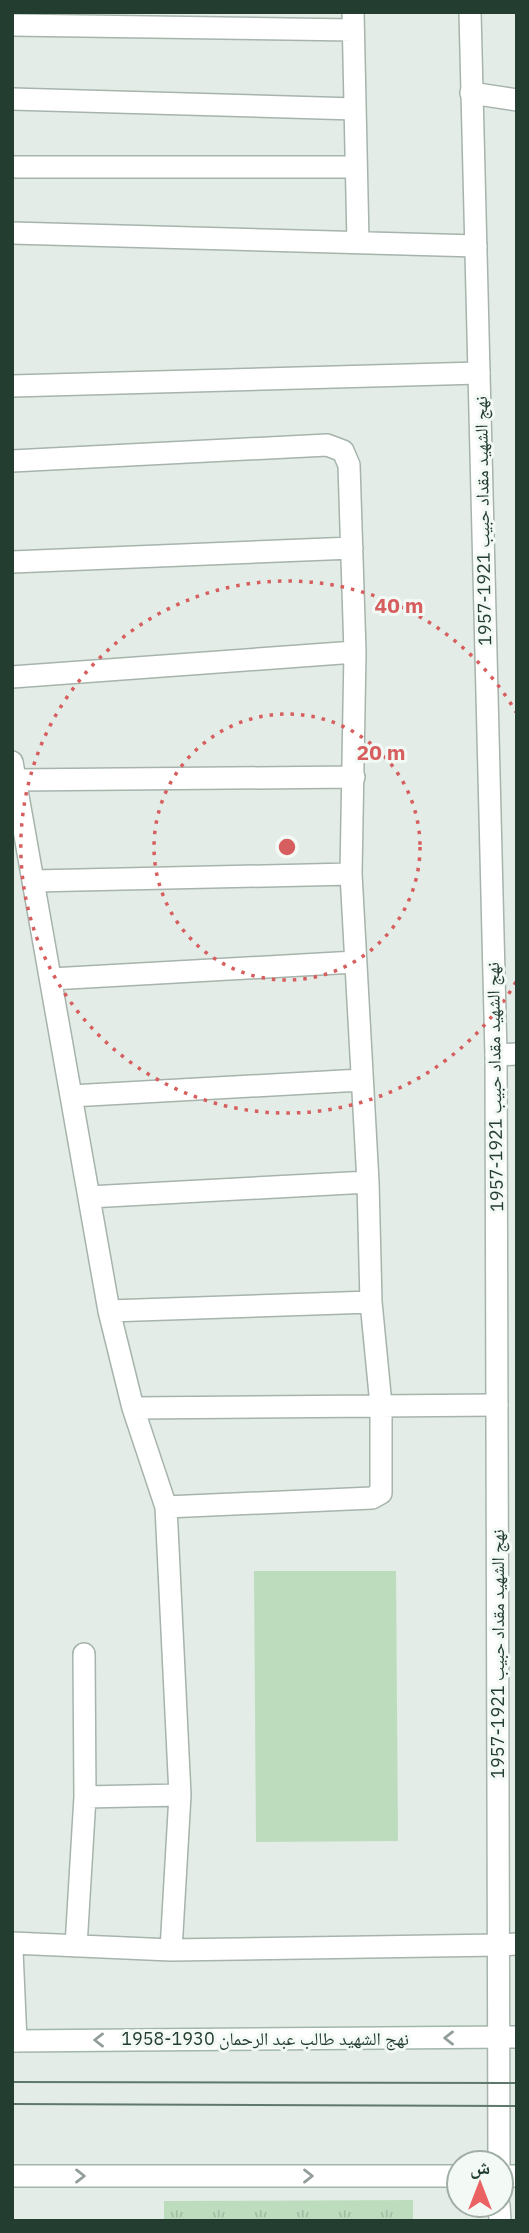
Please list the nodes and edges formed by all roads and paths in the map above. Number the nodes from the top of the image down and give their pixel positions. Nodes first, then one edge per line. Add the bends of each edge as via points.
1 (470, 12) edge
2 (353, 21) edge
3 (12, 25) edge
4 (471, 93) junction
5 (12, 99) edge
6 (517, 99) edge
7 (355, 109) junction
8 (12, 167) edge
9 (356, 167) junction
10 (12, 233) edge
11 (358, 242) junction
12 (476, 246) junction
13 (479, 373) junction
14 (12, 386) edge
15 (12, 461) edge
16 (352, 548) junction
17 (12, 562) edge
18 (355, 652) junction
19 (12, 677) edge
20 (14, 771) edge
21 (354, 777) junction
22 (351, 874) junction
23 (34, 881) junction
24 (355, 962) junction
25 (51, 979) junction
26 (506, 1054) edge
27 (362, 1080) junction
28 (71, 1096) junction
29 (368, 1182) junction
30 (89, 1197) junction
31 (371, 1302) junction
32 (109, 1311) junction
33 (381, 1405) junction
34 (497, 1405) junction
35 (133, 1408) junction
36 (166, 1507) junction
37 (84, 1654) dead end
38 (180, 1795) junction
39 (85, 1797) junction
40 (12, 1943) edge
41 (508, 1944) edge
42 (76, 1946) junction
43 (171, 1950) junction
44 (12, 1951) edge
45 (508, 2037) edge
46 (14, 2040) edge
47 (500, 2149) edge
48 (12, 2176) edge
49 (445, 2176) edge

1 - 4 street, نهج الشهيد مقداد حبيب 1921-1957
2 - 3 street
2 - 7 street
4 - 6 street
4 - 12 street, نهج الشهيد مقداد حبيب 1921-1957
5 - 7 street
7 - 9 street
8 - 9 street
9 - 11 street
10 - 11 street
11 - 12 street
12 - 13 street, نهج الشهيد مقداد حبيب 1921-1957
13 - 14 street
13 - 26 street, نهج الشهيد مقداد حبيب 1921-1957
15 - 16 street via 327,445 343,451 349,465
16 - 17 street
16 - 18 street
18 - 19 street
18 - 21 street
20 - 21 street
20 - 23 street
21 - 22 street
22 - 23 street
22 - 24 street
23 - 25 street
24 - 25 street
24 - 27 street
25 - 28 street
26 - 34 street, نهج الشهيد مقداد حبيب 1921-1957
27 - 28 street
27 - 29 street
28 - 30 street
29 - 30 street
29 - 31 street
30 - 32 street
31 - 32 street
31 - 33 street
32 - 35 street
33 - 34 street
33 - 35 street
33 - 36 street via 381,1493 372,1498
34 - 41 street, نهج الشهيد مقداد حبيب 1921-1957
35 - 36 street
36 - 38 street
37 - 39 street
38 - 39 street
38 - 43 street
39 - 42 street
40 - 42 street
41 - 43 street
41 - 45 street, نهج الشهيد مقداد حبيب 1921-1957
42 - 43 street
44 - 46 street
45 -> 46 street, نهج الشهيد طالب عبد الرحمان 1930-1958
45 - 47 street, نهج الشهيد مقداد حبيب 1921-1957
48 -> 49 street

